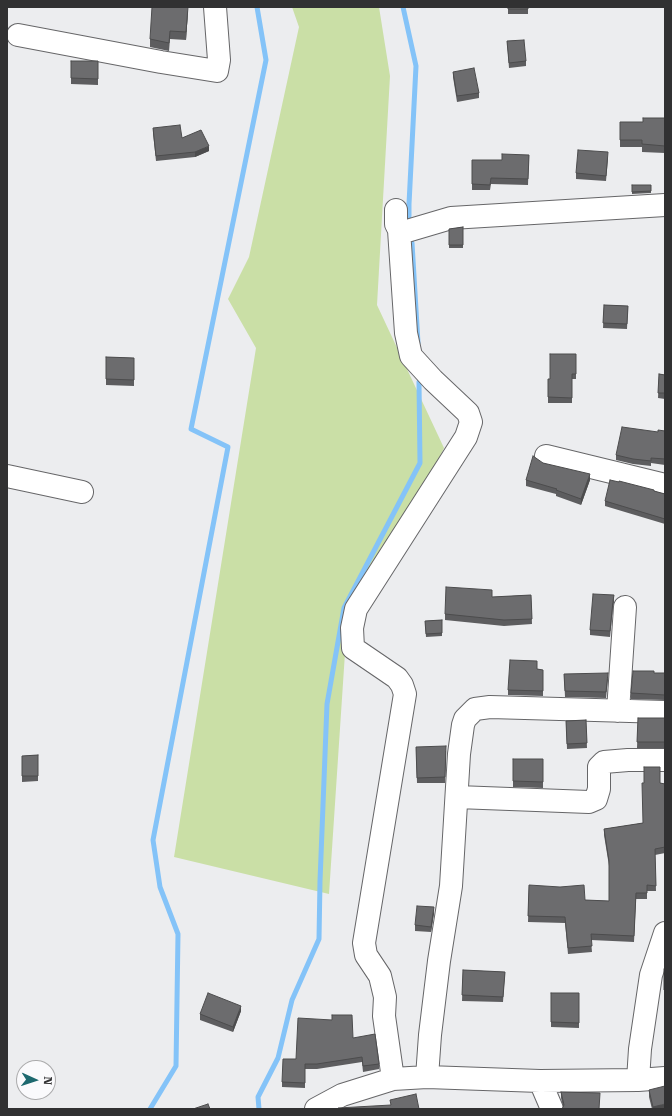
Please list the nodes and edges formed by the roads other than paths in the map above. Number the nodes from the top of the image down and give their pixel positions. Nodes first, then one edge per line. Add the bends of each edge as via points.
1 (215, 7) edge
2 (18, 35) dead end
3 (665, 205) edge
4 (546, 456) dead end
5 (7, 476) edge
6 (665, 485) edge
7 (82, 492) dead end
8 (625, 607) dead end
9 (618, 711) junction
10 (665, 712) edge
11 (665, 760) edge
12 (457, 797) junction
13 (665, 933) edge
14 (655, 1016) edge
15 (427, 1076) junction
16 (665, 1078) edge
17 (393, 1079) junction
18 (638, 1080) junction
19 (540, 1081) junction
20 (316, 1109) edge
21 (552, 1109) edge

1 - 2 street via 219,60 217,71
3 - 17 street via 451,218 407,230 398,220 406,333 411,356 468,413 471,422 466,437 356,609 352,628 354,648 397,678 405,694 364,944 366,955 380,976 385,997 384,1016
4 - 6 street
5 - 7 street
8 - 9 street
9 - 10 street
9 - 12 street via 490,707 475,709 463,725
11 - 12 street via 604,762 599,767 599,789 596,799 589,802
12 - 15 street via 451,886 439,961
13 - 14 street via 651,975
14 - 18 street via 640,1049
15 - 17 street
15 - 19 street
16 - 18 street
17 - 20 street via 342,1095
18 - 19 street
19 - 21 street

